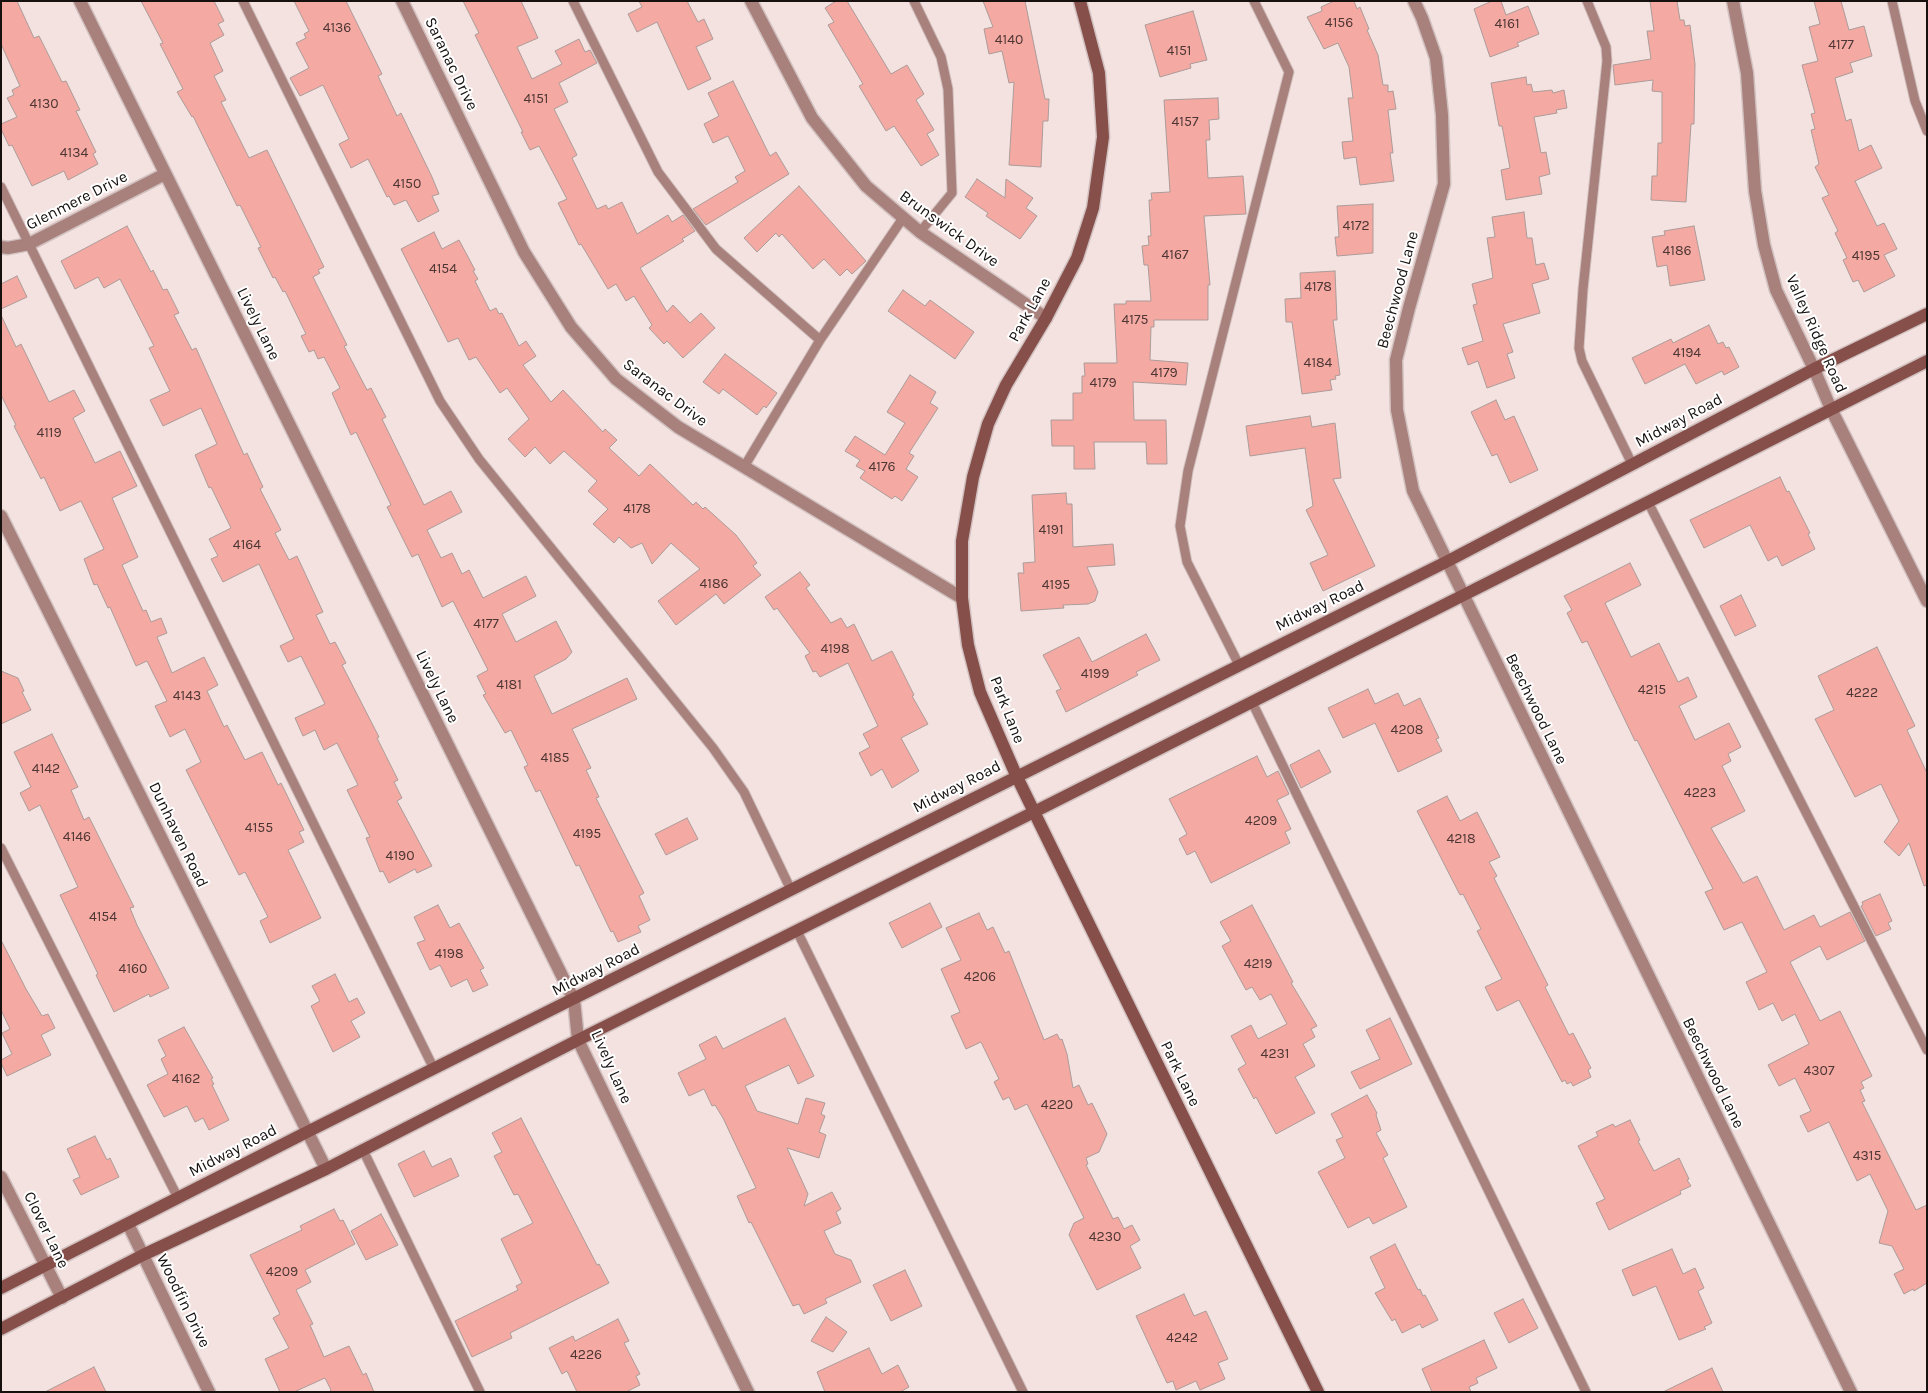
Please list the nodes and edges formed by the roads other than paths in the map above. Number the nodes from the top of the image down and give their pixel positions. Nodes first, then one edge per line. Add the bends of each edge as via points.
1 (80, 1) edge
2 (243, 1) edge
3 (402, 1) edge
4 (573, 1) edge
5 (751, 1) edge
6 (914, 1) edge
7 (1080, 1) edge
8 (1254, 1) edge
9 (1414, 1) edge
10 (1587, 1) edge
11 (1733, 1) edge
12 (1892, 1) edge
13 (1927, 130) edge
14 (165, 174) junction
15 (1, 187) edge
16 (903, 218) junction
17 (920, 232) junction
18 (29, 244) junction
19 (1, 247) edge
20 (1927, 314) edge
21 (1046, 318) junction
22 (820, 340) junction
23 (1927, 361) edge
24 (1814, 369) junction
25 (1831, 409) junction
26 (1632, 464) junction
27 (744, 467) junction
28 (1648, 502) junction
29 (1, 516) edge
30 (1446, 562) junction
31 (1463, 596) junction
32 (962, 598) junction
33 (1927, 601) edge
34 (1239, 665) junction
35 (1252, 702) junction
36 (1016, 776) junction
37 (1034, 812) junction
38 (1, 848) edge
39 (791, 890) junction
40 (797, 931) junction
41 (574, 1000) junction
42 (578, 1040) junction
43 (1927, 1050) edge
44 (434, 1069) junction
45 (307, 1132) junction
46 (363, 1150) junction
47 (326, 1169) junction
48 (1, 1177) edge
49 (178, 1198) junction
50 (128, 1224) junction
51 (143, 1255) junction
52 (45, 1267) junction
53 (1, 1288) edge
54 (62, 1298) junction
55 (1, 1329) edge
56 (209, 1392) edge
57 (480, 1392) edge
58 (748, 1392) edge
59 (1022, 1392) edge
60 (1318, 1392) edge
61 (1586, 1392) edge
62 (1850, 1392) edge

1 - 14 street, Lively Lane
2 - 39 lane via 440,401 479,459 713,748 744,792
3 - 27 street, Saranac Drive via 524,252 571,327 616,379 678,427
4 - 22 lane via 658,172 716,249
5 - 16 street, Brunswick Drive via 812,118 866,186
6 - 17 lane via 941,57 948,88 952,192
7 - 21 main road, Park Lane via 1099,73 1103,137 1093,208 1077,258
8 - 34 lane via 1289,72 1188,471 1180,526 1187,562
9 - 30 street, Beechwood Lane via 1436,58 1444,184 1396,360 1397,410 1413,492
10 - 26 lane via 1606,46 1607,62 1579,348 1582,361
11 - 24 street, Valley Ridge Road via 1747,73 1755,191 1764,245 1776,290
12 - 13 lane via 1915,101
14 - 18 street, Glenmere Drive
14 - 41 street, Lively Lane
15 - 18 lane
16 - 17 street, Brunswick Drive
16 - 22 lane
17 - 21 street, Brunswick Drive
18 - 19 street, Glenmere Drive
18 - 44 lane
20 - 24 main road, Midway Road
21 - 32 main road, Park Lane via 1006,385 988,424 973,477 962,541
22 - 27 lane
23 - 25 main road
24 - 25 street, Valley Ridge Road
24 - 26 main road, Midway Road
25 - 28 main road
25 - 33 street, Valley Ridge Road
26 - 30 main road, Midway Road
27 - 32 street, Saranac Drive
28 - 31 main road
28 - 43 lane
29 - 45 street, Dunhaven Road
30 - 31 street, Beechwood Lane
30 - 34 main road, Midway Road
31 - 35 main road
31 - 62 street, Beechwood Lane
32 - 36 main road, Park Lane via 968,645 980,692
34 - 36 main road, Midway Road
35 - 37 main road
35 - 61 lane
36 - 37 main road, Park Lane
36 - 39 main road, Midway Road
37 - 40 main road
37 - 60 main road, Park Lane
38 - 49 lane
39 - 41 main road, Midway Road
40 - 42 main road
40 - 59 lane
41 - 42 street, Lively Lane
41 - 44 main road, Midway Road
42 - 46 main road
42 - 58 street, Lively Lane
44 - 45 main road, Midway Road
45 - 47 street, Dunhaven Road
45 - 49 main road, Midway Road
46 - 47 main road
46 - 57 lane
47 - 51 main road
48 - 52 street, Clover Lane
49 - 50 main road, Midway Road
50 - 51 street, Woodfin Drive
50 - 52 main road, Midway Road
51 - 54 main road
51 - 56 street, Woodfin Drive
52 - 53 main road, Midway Road
52 - 54 street, Clover Lane
54 - 55 main road

